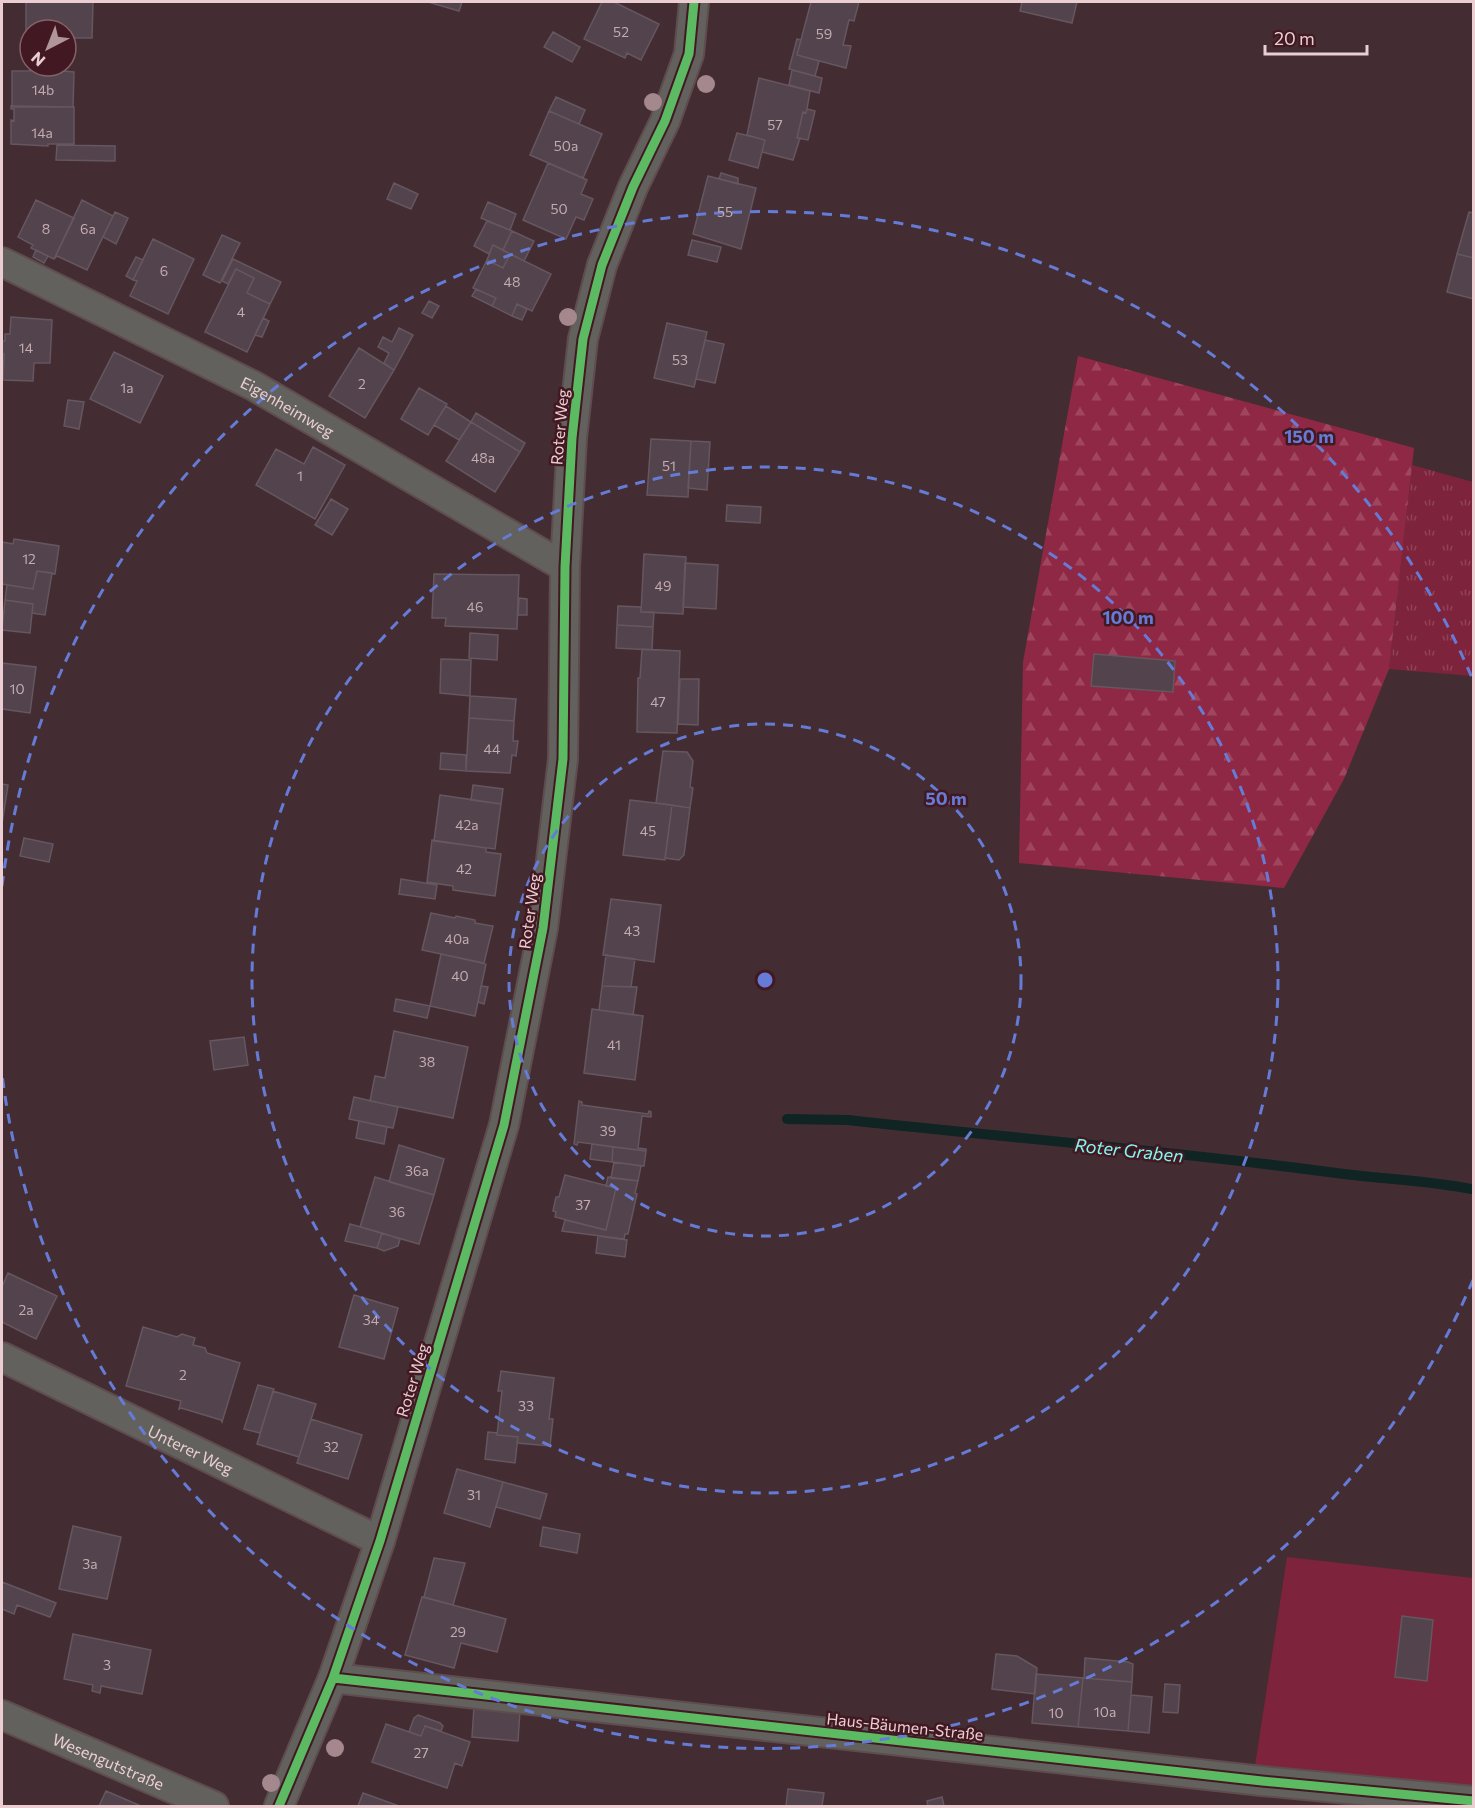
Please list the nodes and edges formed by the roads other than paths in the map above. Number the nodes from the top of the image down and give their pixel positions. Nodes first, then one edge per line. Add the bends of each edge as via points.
1 (694, 2) edge
2 (2, 262) edge
3 (565, 567) junction
4 (2, 1357) edge
5 (380, 1541) junction
6 (333, 1678) junction
7 (2, 1715) edge
8 (1473, 1801) edge
9 (214, 1806) edge
10 (279, 1806) edge

1 - 3 street, Roter Weg via 689,54 665,121 602,265 583,339 572,438
2 - 3 street, Eigenheimweg via 254,386
3 - 5 street, Roter Weg via 563,759 543,928 504,1125
4 - 5 street, Unterer Weg
5 - 6 street, Roter Weg
6 - 8 street, Haus-Bäumen-Straße
6 - 10 street, Roter Weg
7 - 9 street, Wesengutstraße

